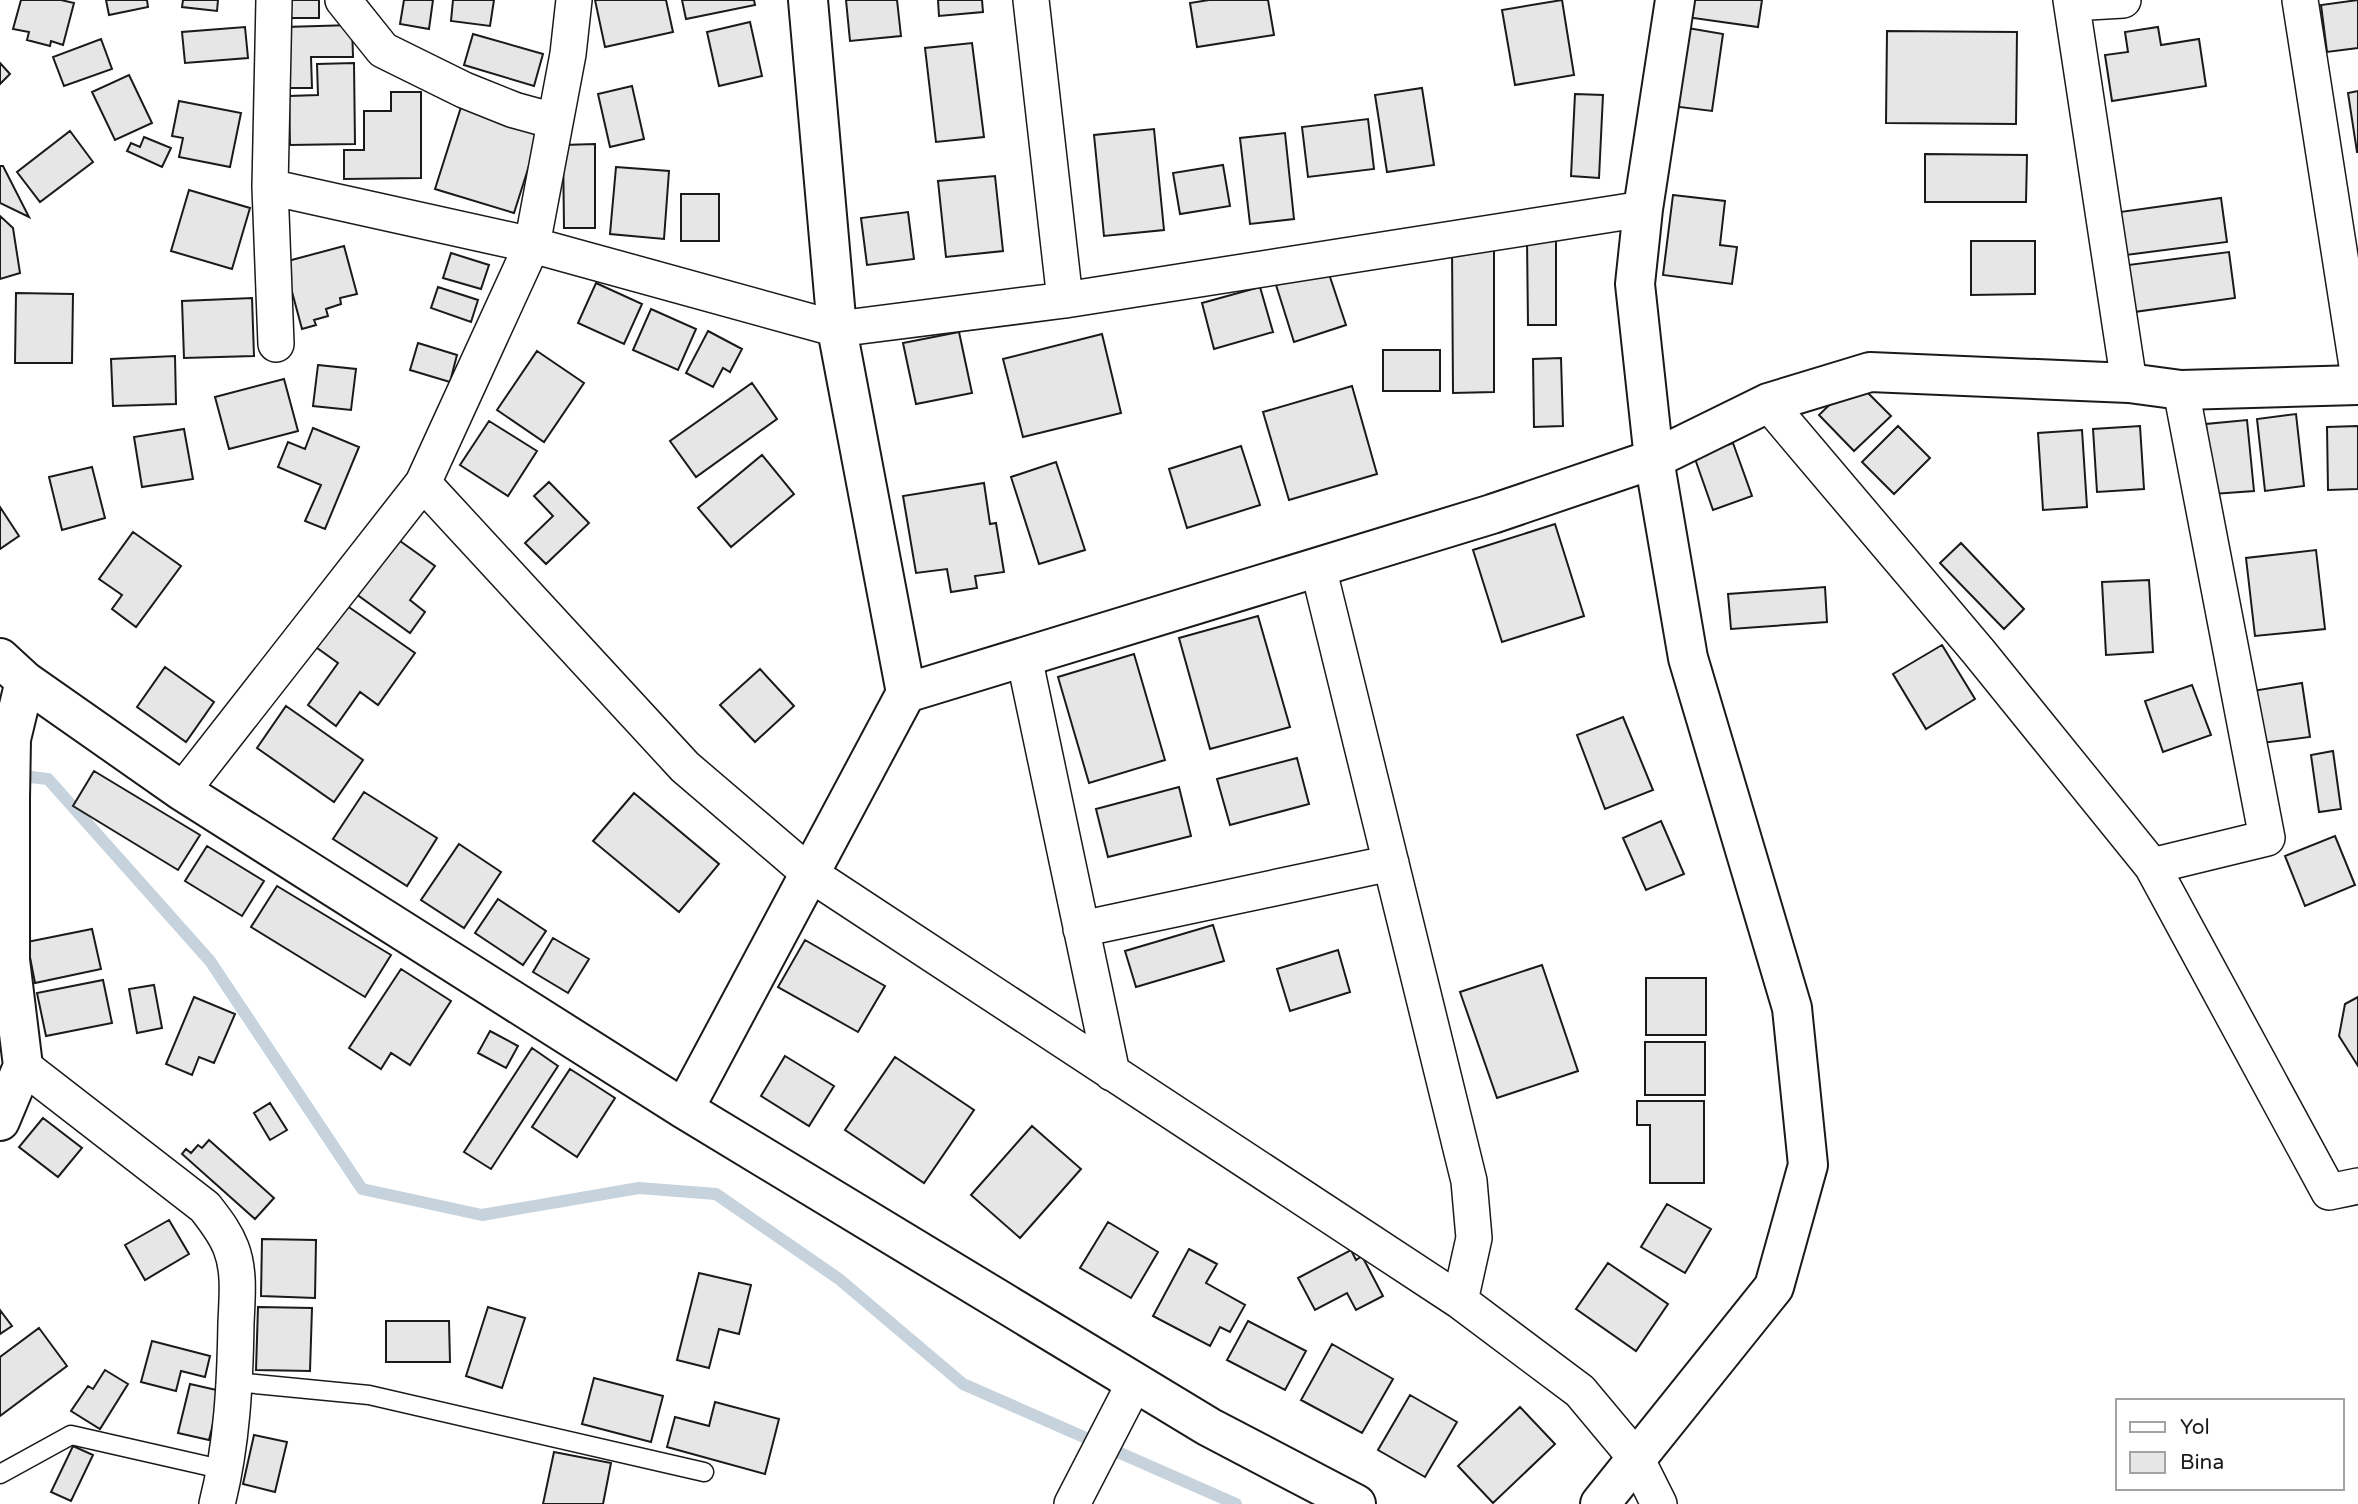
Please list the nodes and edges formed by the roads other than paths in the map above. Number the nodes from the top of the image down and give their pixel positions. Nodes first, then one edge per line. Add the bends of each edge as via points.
1 (274, 0) edge
2 (343, 0) edge
3 (574, 0) edge
4 (808, 0) edge
5 (1031, 0) edge
6 (1675, 0) edge
7 (2123, 0) edge
8 (2300, 0) edge
9 (2071, 1) edge
10 (554, 121) junction
11 (270, 187) junction
12 (1643, 209) junction
13 (532, 245) junction
14 (1065, 300) junction
15 (837, 329) junction
16 (276, 344) dead end
17 (2358, 372) edge
18 (2129, 383) junction
19 (2358, 385) edge
20 (2181, 390) junction
21 (1768, 402) junction
22 (1654, 459) junction
23 (423, 484) junction
24 (1318, 567) junction
25 (1024, 657) junction
26 (13, 669) edge
27 (906, 693) junction
28 (182, 791) junction
29 (1391, 863) junction
30 (2152, 866) junction
31 (810, 873) junction
32 (1081, 929) junction
33 (23, 1066) junction
34 (1112, 1073) junction
35 (684, 1109) junction
36 (0, 1121) edge
37 (2358, 1186) edge
38 (1460, 1301) junction
39 (235, 1382) junction
40 (1135, 1382) junction
41 (1636, 1458) junction
42 (225, 1470) junction
43 (704, 1472) dead end
44 (0, 1474) edge
45 (1080, 1489) edge
46 (217, 1504) edge
47 (1356, 1504) edge
48 (1600, 1504) edge
49 (1659, 1504) edge

1 - 11 street
2 - 10 street via 383,50 464,90
3 - 10 street
4 - 15 street
5 - 14 street
6 - 12 street
7 - 9 street
8 - 17 street
9 - 18 street
10 - 13 street
11 - 13 street
11 - 16 street
12 - 14 street
12 - 22 street via 1636,284
13 - 15 street
13 - 23 street
14 - 15 street
15 - 27 street
18 - 20 street
18 - 21 street via 1870,372
19 - 20 street
20 - 30 street via 2267,838
21 - 22 street
21 - 30 street
22 - 24 street
22 - 41 street via 1688,658 1792,1008 1808,1165 1774,1287
23 - 28 street
23 - 31 street via 685,768
24 - 25 street
24 - 29 street
25 - 27 street
25 - 32 street
26 - 28 street
26 - 33 street via 10,960
27 - 31 street
28 - 35 street
29 - 32 street
29 - 38 street via 1469,1181 1474,1238
30 - 37 street via 2329,1192
31 - 34 street
31 - 35 street
32 - 34 street
33 - 36 street
33 - 39 street via 205,1207 221,1227 236,1267
34 - 38 street
35 - 40 street
38 - 41 street via 1580,1391
39 - 42 street
39 - 43 lane via 369,1395
40 - 45 street
40 - 47 street via 1209,1427
41 - 48 street
41 - 49 street
42 - 44 lane via 71,1435
42 - 46 street

